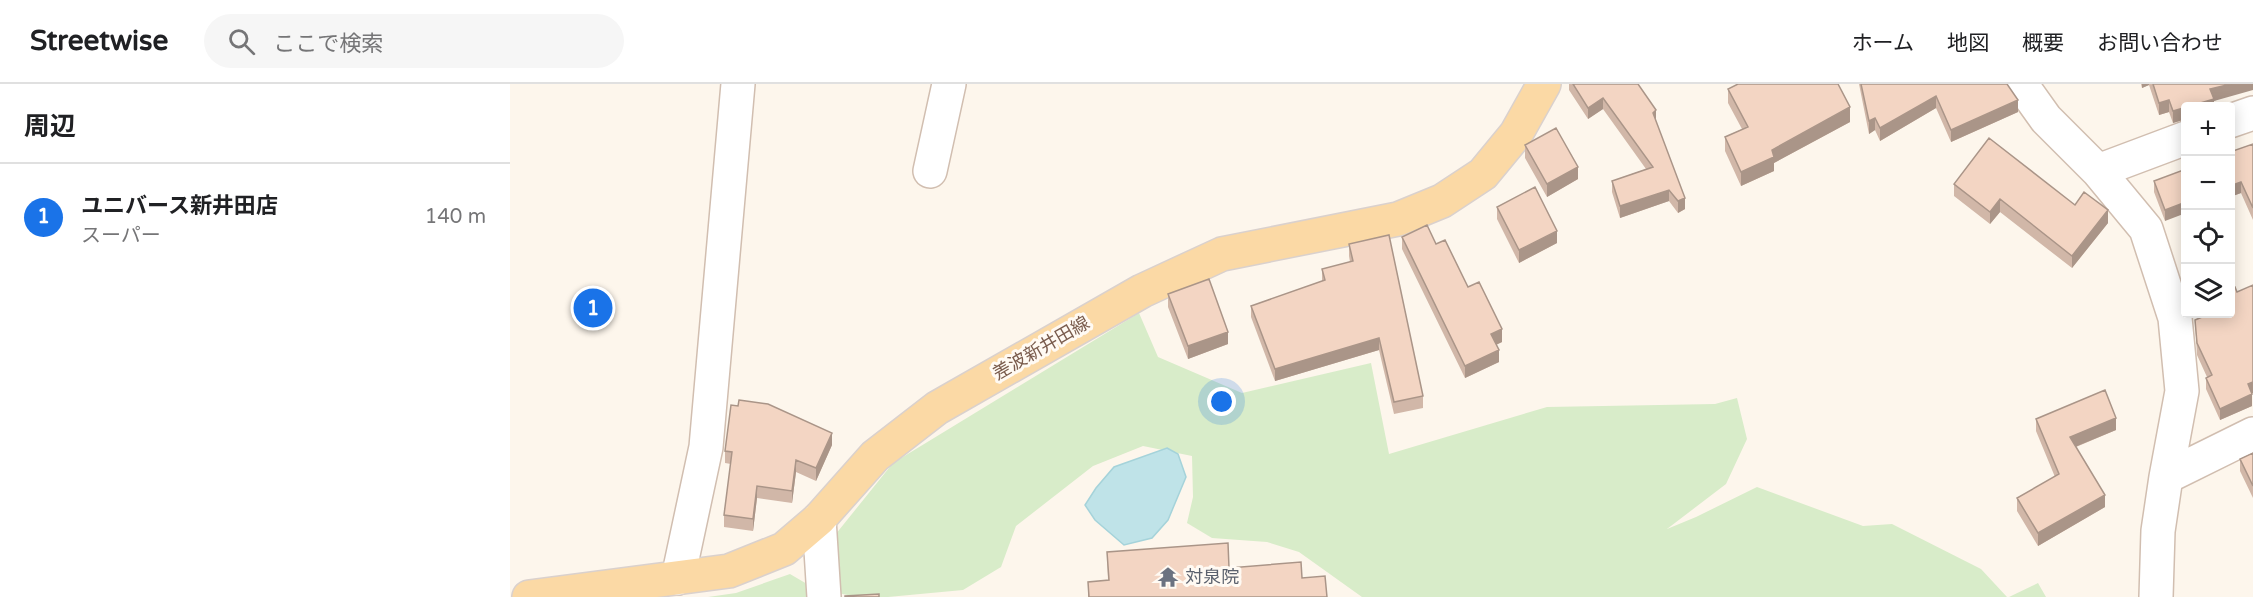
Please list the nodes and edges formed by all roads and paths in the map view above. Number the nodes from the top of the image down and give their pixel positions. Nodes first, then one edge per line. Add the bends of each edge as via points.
1 (738, 84) edge
2 (949, 84) edge
3 (1544, 84) edge
4 (2020, 84) edge
5 (2253, 113) edge
6 (2235, 119) edge
7 (2181, 140) edge
8 (930, 171) dead end
9 (2098, 171) junction
10 (2253, 434) edge
11 (2166, 477) junction
12 (819, 519) junction
13 (678, 578) junction
14 (529, 597) edge
15 (824, 597) edge
16 (2156, 597) edge

1 - 13 street via 706,447
2 - 8 street
3 - 12 main road, 差波新井田線 via 1516,134 1483,174 1442,201 1398,219 1222,254 1142,291 937,408 875,456
4 - 9 street via 2046,119
5 - 6 street
7 - 9 street
9 - 11 street via 2146,229 2175,318 2182,391
10 - 11 street
11 - 16 street via 2158,531
12 - 13 main road, 差波新井田線 via 784,549 729,572
12 - 15 street
13 - 14 main road, 差波新井田線

